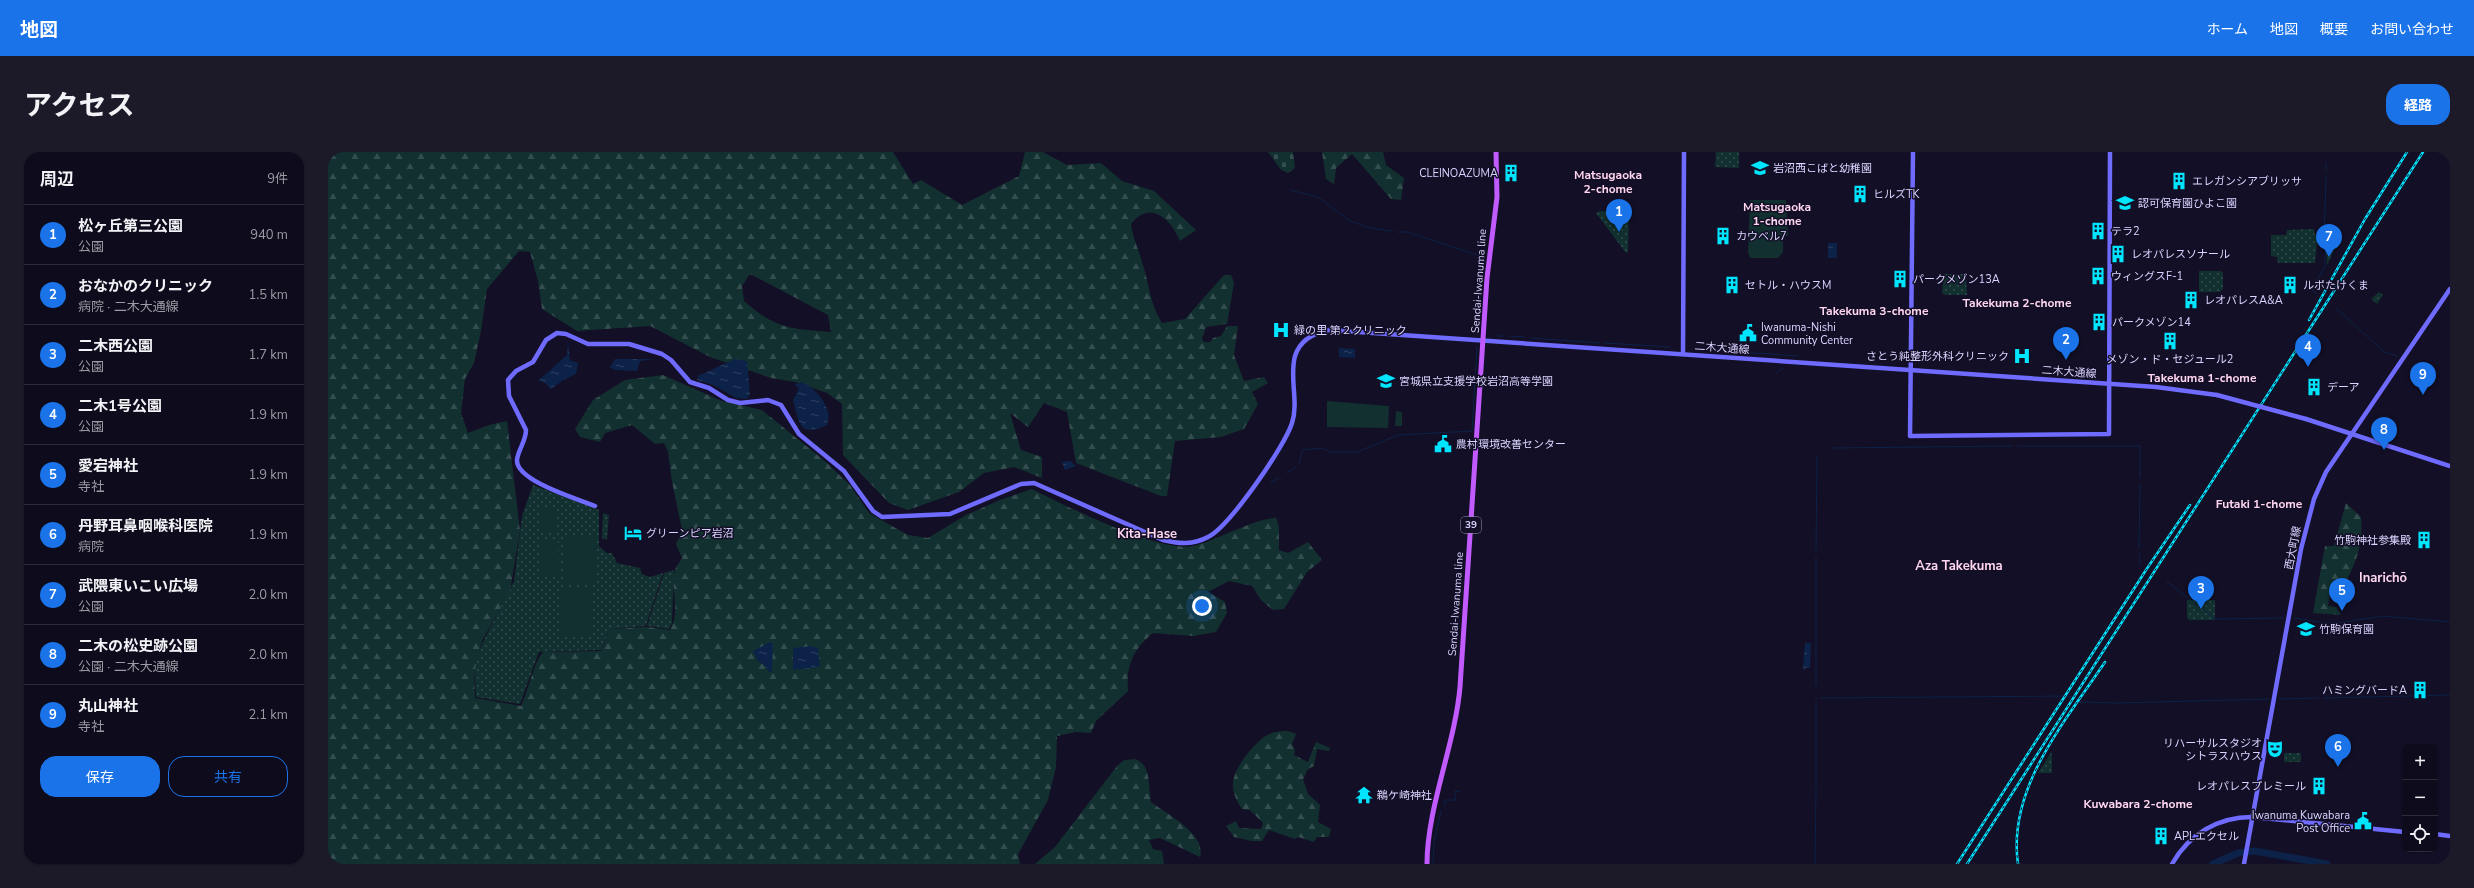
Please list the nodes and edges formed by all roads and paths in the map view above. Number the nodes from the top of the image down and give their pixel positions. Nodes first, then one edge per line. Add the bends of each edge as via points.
1 (1496, 152) edge
2 (1684, 152) edge
3 (1913, 152) edge
4 (2110, 152) edge
5 (2450, 289) edge
6 (1485, 341) junction
7 (1683, 354) junction
8 (1911, 370) junction
9 (2108, 384) junction
10 (2351, 433) junction
11 (2450, 466) edge
12 (595, 506) dead end
13 (2252, 817) junction
14 (2402, 832) edge
15 (2438, 834) edge
16 (2450, 836) edge
17 (1427, 864) edge
18 (2172, 864) edge
19 (2244, 864) edge

1 - 6 main road, Sendai-Iwanuma line / 39 via 1497,197 1489,255
2 - 7 street
3 - 8 street
4 - 9 street
5 - 10 street, 西大町線
6 - 7 street, 二木大通線
6 - 12 street, 二木大通線 via 1330,330 1312,335 1300,346 1295,356 1294,411 1287,438 1217,531 1198,541 1180,543 1163,540 1034,483 1021,484 950,514 882,517 873,511 844,471 799,434 784,408 777,403 768,400 734,402 709,388 690,382 671,360 662,354 630,344 588,344 566,334 557,333 546,340 533,362 508,380 510,396 526,430 518,455 518,466 520,471 532,480
6 - 17 main road, Sendai-Iwanuma line / 39 via 1458,710 1430,828
7 - 8 street, 二木大通線
8 - 9 street, 二木大通線
8 - 9 street via 1910,436 2109,434
9 - 10 street, 二木大通線, bridge via 2160,387 2216,395
10 - 11 street, 二木大通線
10 - 13 street, 西大町線 via 2322,480 2306,526
13 - 14 street
13 - 18 street via 2231,819 2204,830 2185,846
13 - 19 street, 西大町線
15 - 16 street

